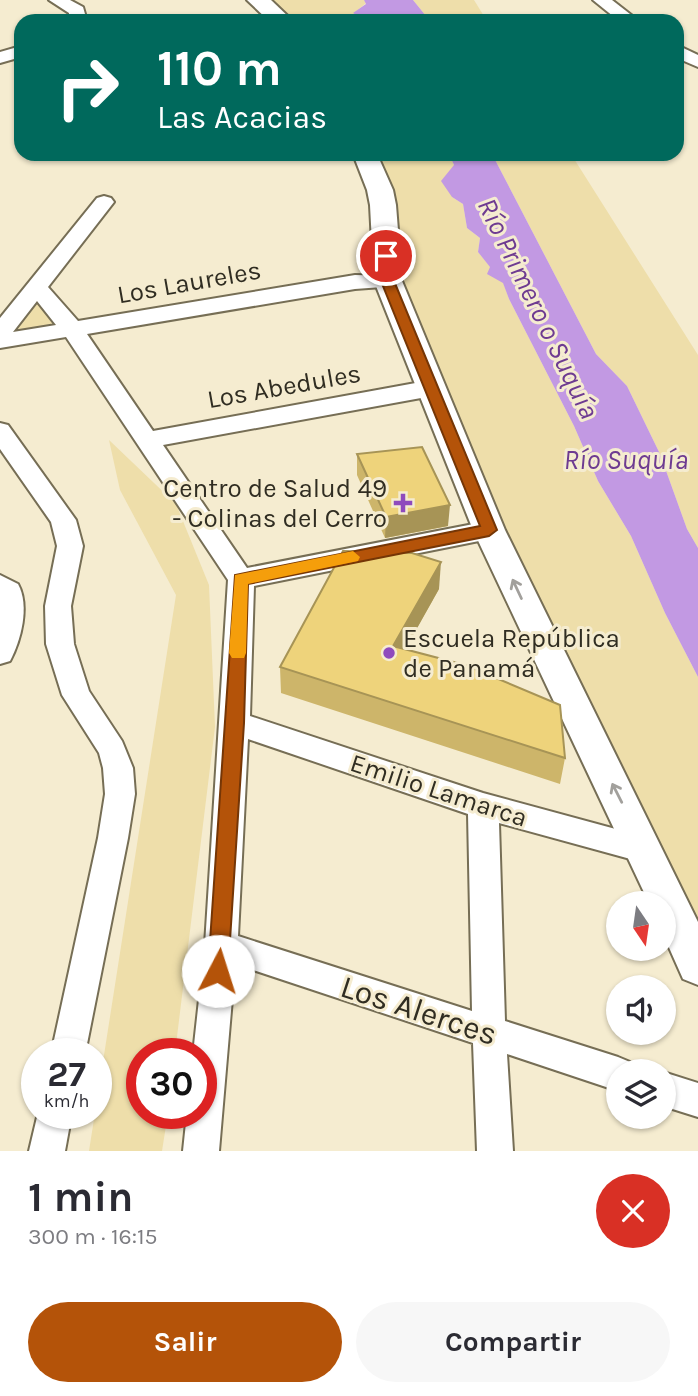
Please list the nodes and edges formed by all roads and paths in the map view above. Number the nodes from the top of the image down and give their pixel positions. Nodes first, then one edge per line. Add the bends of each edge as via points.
1 (57, 0) edge
2 (258, 0) edge
3 (601, 0) edge
4 (77, 14) edge
5 (274, 14) edge
6 (620, 14) edge
7 (368, 161) edge
8 (104, 202) dead end
9 (388, 281) junction
10 (36, 285) junction
11 (74, 330) junction
12 (0, 333) edge
13 (0, 341) edge
14 (432, 388) junction
15 (0, 431) edge
16 (146, 440) junction
17 (489, 530) junction
18 (241, 579) junction
19 (0, 585) edge
20 (0, 653) edge
21 (235, 723) junction
22 (483, 806) junction
23 (645, 850) junction
24 (221, 945) junction
25 (698, 966) edge
26 (489, 1033) junction
27 (71, 1038) edge
28 (606, 1070) edge
29 (676, 1093) edge
30 (698, 1100) edge
31 (52, 1129) edge
32 (47, 1151) edge
33 (201, 1151) edge
34 (495, 1151) edge

1 - 4 street
2 - 5 main road
3 - 6 street
7 - 9 main road via 383,205
8 - 10 street
9 - 11 street, Los Laureles via 355,282
9 - 14 main road
10 - 11 street
10 - 12 street
11 - 13 street, Los Laureles
11 - 16 street
14 - 16 street, Los Abedules
14 - 17 main road
15 - 27 street via 67,531 70,546 58,606 60,644 76,695 112,749 118,768 120,794 113,838
16 - 18 street
17 - 18 street
23 -> 17 main road
18 - 21 street
19 - 20 street via 9,591 12,606
21 - 22 street, Emilio Lamarca
21 - 24 street
22 - 23 street, Emilio Lamarca
22 - 26 street
23 - 25 main road
24 - 26 street, Los Alerces
24 - 33 street
26 - 28 street, Los Alerces
26 - 34 street
29 - 30 street
31 - 32 street

